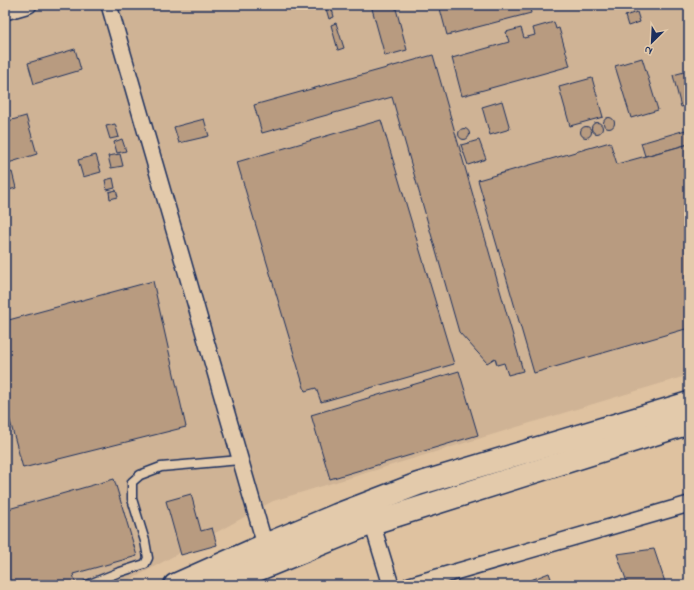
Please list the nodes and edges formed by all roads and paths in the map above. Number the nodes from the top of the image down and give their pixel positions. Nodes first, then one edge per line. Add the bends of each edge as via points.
1 (29, 5) edge
2 (108, 5) edge
3 (5, 12) edge
4 (689, 403) edge
5 (689, 423) edge
6 (240, 460) junction
7 (689, 504) edge
8 (372, 523) junction
9 (269, 554) junction
10 (87, 585) edge
11 (175, 585) edge
12 (222, 585) edge
13 (391, 585) edge
14 (410, 585) edge

1 - 3 street
2 - 6 street
4 - 9 main road via 418,484 337,515
5 - 8 main road
6 - 9 street
6 - 10 lane via 161,467 140,475 132,482 132,499 148,558 145,564
7 - 14 street
8 - 9 main road
8 - 13 street
9 - 11 main road
9 - 12 main road

